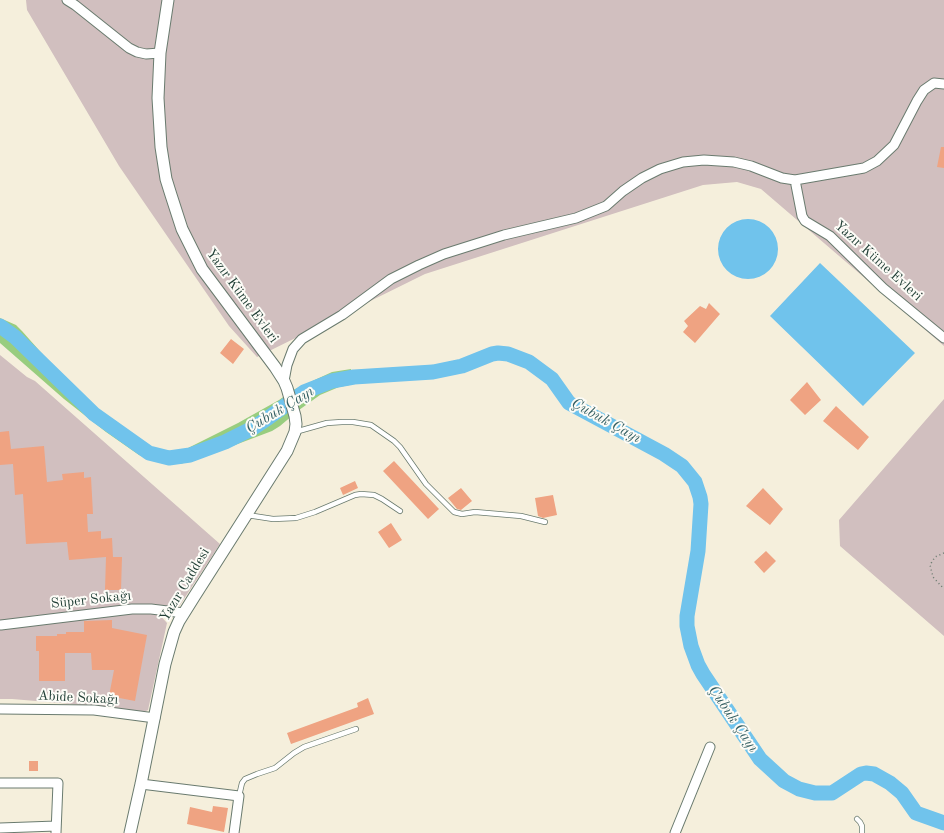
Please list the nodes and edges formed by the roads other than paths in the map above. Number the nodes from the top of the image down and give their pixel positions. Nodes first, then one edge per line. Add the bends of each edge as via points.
1 (67, 0) edge
2 (168, 0) edge
3 (160, 53) junction
4 (944, 84) edge
5 (795, 180) junction
6 (944, 338) edge
7 (286, 384) junction
8 (295, 416) joint
9 (295, 432) junction
10 (400, 511) dead end
11 (246, 515) junction
12 (545, 522) dead end
13 (184, 613) junction
14 (1, 628) edge
15 (0, 709) edge
16 (155, 718) junction
17 (356, 729) dead end
18 (710, 747) dead end
19 (0, 783) edge
20 (141, 784) junction
21 (239, 796) junction
22 (857, 819) dead end
23 (0, 828) edge
24 (56, 830) edge
25 (130, 833) edge
26 (234, 833) edge
27 (675, 833) edge
28 (862, 833) edge

1 - 3 street via 128,48 146,54
2 - 3 street, Yazır Küme Evleri
3 - 7 street, Yazır Küme Evleri via 158,98 161,147 166,179 182,229 202,269
4 - 5 street via 934,83 924,90 894,145 877,161 864,168
5 - 6 street, Yazır Küme Evleri via 805,221 830,236 883,288
5 - 7 street via 734,162 683,162 642,178 606,206 592,212 504,235 425,262 391,278 342,315 302,339 293,349 287,364
7 - 8 street, Yazır Küme Evleri
8 - 9 street, Yazır Caddesi
9 - 11 street, Yazır Caddesi via 287,451
9 - 12 lane via 342,422 371,425 400,447 419,476 454,512 521,516
10 - 11 lane via 374,495 361,494 296,518 273,519
11 - 13 street, Yazır Caddesi
13 - 14 street, Süper Sokağı via 132,609
13 - 16 street, Yazır Caddesi via 170,646
15 - 16 street, Abide Sokağı via 94,710
16 - 20 street, Yazır Caddesi
17 - 21 lane via 304,747 275,768 245,779
18 - 27 street
19 - 24 street via 58,783
20 - 21 street
20 - 25 street, Yazır Caddesi
21 - 26 street
22 - 28 lane via 862,826
23 - 24 street

